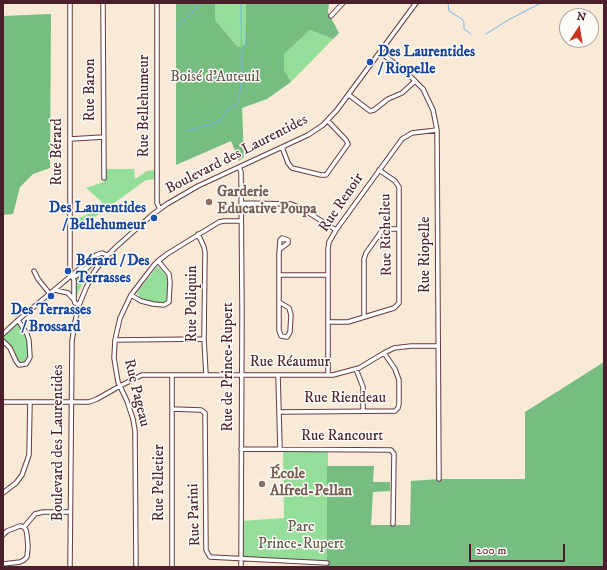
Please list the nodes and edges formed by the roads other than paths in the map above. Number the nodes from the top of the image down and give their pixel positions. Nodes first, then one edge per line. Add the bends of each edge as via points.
1 (70, 3) edge
2 (103, 3) edge
3 (157, 3) edge
4 (343, 3) edge
5 (416, 3) edge
6 (331, 16) dead end
7 (380, 52) junction
8 (415, 81) junction
9 (349, 95) junction
10 (328, 121) junction
11 (437, 130) junction
12 (104, 137) junction
13 (70, 139) junction
14 (282, 147) junction
15 (239, 166) junction
16 (380, 170) junction
17 (104, 178) dead end
18 (241, 203) junction
19 (160, 209) junction
20 (241, 221) junction
21 (399, 229) junction
22 (336, 230) junction
23 (198, 234) junction
24 (280, 249) dead end
25 (107, 255) junction
26 (158, 261) junction
27 (99, 266) junction
28 (34, 271) dead end
29 (280, 275) junction
30 (328, 275) junction
31 (72, 276) junction
32 (55, 290) junction
33 (50, 294) junction
34 (131, 295) junction
35 (74, 300) junction
36 (279, 302) junction
37 (79, 305) junction
38 (364, 317) junction
39 (18, 320) junction
40 (328, 322) junction
41 (3, 334) edge
42 (204, 339) junction
43 (115, 340) junction
44 (3, 341) edge
45 (438, 346) junction
46 (384, 352) junction
47 (356, 369) junction
48 (172, 374) junction
49 (206, 375) junction
50 (241, 375) junction
51 (278, 375) junction
52 (328, 375) junction
53 (120, 386) junction
54 (3, 402) edge
55 (30, 402) junction
56 (71, 402) junction
57 (172, 409) junction
58 (280, 412) junction
59 (363, 412) junction
60 (280, 449) junction
61 (241, 450) junction
62 (439, 479) dead end
63 (3, 493) edge
64 (70, 512) junction
65 (393, 524) dead end
66 (24, 527) junction
67 (3, 535) edge
68 (241, 558) junction
69 (327, 563) dead end
70 (3, 564) edge
71 (70, 567) edge
72 (136, 567) edge
73 (172, 567) edge
74 (241, 567) edge

1 - 13 street, Rue Bérard
2 - 12 street, Rue Baron
3 - 19 street, Rue Bellehumeur via 156,185
4 - 6 street
5 - 7 street, Boulevard des Laurentides
7 - 8 street, Rue Riopelle
7 - 9 street, Boulevard des Laurentides
8 - 9 street via 402,93 370,111
8 - 11 street, Rue Riopelle via 428,99
9 - 10 street, Boulevard des Laurentides
10 - 14 street, Boulevard des Laurentides via 311,133
10 - 14 street via 348,144 326,174 292,168
11 - 16 street, Rue Renoir via 405,136
11 - 45 street, Rue Riopelle
12 - 13 street
12 - 17 street, Rue Baron
13 - 31 street, Rue Bérard
14 - 15 street, Boulevard des Laurentides
15 - 18 street, Rue de Prince-Rupert
15 - 19 street, Boulevard des Laurentides via 190,190
16 - 21 street, Rue Richelieu via 399,187
16 - 22 street, Rue Renoir
18 - 20 street, Rue de Prince-Rupert
18 - 22 street via 291,204
19 - 25 street, Boulevard des Laurentides
20 - 23 street, Rue Pageau via 218,222
20 - 50 street, Rue de Prince-Rupert
21 - 38 street via 386,229 381,232 366,253
21 - 38 street, Rue Richelieu via 399,300 396,307
22 - 30 street, Rue Renoir via 328,245
23 - 26 street, Rue Pageau
23 - 42 street, Rue Poliquin via 205,253
24 - 29 street
25 - 27 street, Boulevard des Laurentides
25 - 31 street via 96,255
26 - 34 street, Rue Pageau
26 - 34 street via 169,274 169,302 164,305 153,304
27 - 31 street via 93,263 76,276
27 - 37 street, Boulevard des Laurentides
28 - 33 street
29 - 30 street
29 - 36 street
30 - 40 street, Rue Renoir
31 - 32 street
31 - 35 street, Rue Bérard
32 - 33 street
32 - 35 street via 67,292
33 - 39 street
34 - 43 street, Rue Pageau via 120,318
35 - 37 street
36 - 36 street via 280,334 287,337 290,332 291,316 289,308
37 - 56 street, Boulevard des Laurentides via 72,341
38 - 40 street via 345,322
39 - 41 street
39 - 44 street via 29,340 30,357 26,364 19,364 16,361 10,348
40 - 52 street, Rue Renoir
42 - 43 street
42 - 49 street, Rue Poliquin
43 - 53 street, Rue Pageau via 114,358
45 - 46 street, Rue Réaumur via 402,347
45 - 62 street, Rue Riopelle
46 - 47 street, Rue Réaumur
46 - 59 street, Rue Riendeau via 400,384 398,408 391,412
47 - 52 street, Rue Réaumur
47 - 59 street via 362,387
48 - 49 street, Rue Réaumur
48 - 53 street, Rue Réaumur via 142,375
48 - 57 street, Rue Pelletier
49 - 50 street, Rue Réaumur
50 - 51 street, Rue Réaumur
50 - 61 street, Rue de Prince-Rupert
51 - 52 street, Rue Réaumur
51 - 58 street
53 - 56 street, Rue Réaumur via 96,400
53 - 72 street, Rue Pageau via 131,413 135,432
54 - 55 street, Rue Réaumur
55 - 56 street, Rue Réaumur
55 - 63 street via 29,455 22,475
56 - 64 street, Boulevard des Laurentides
57 - 68 street, Rue Parini via 201,410 205,413 206,550 210,557
57 - 73 street, Rue Pelletier
58 - 59 street, Rue Riendeau
58 - 60 street
60 - 61 street, Rue Rancourt
60 - 65 street, Rue Rancourt via 391,450 394,454
61 - 68 street, Rue de Prince-Rupert
64 - 66 street via 36,514
64 - 71 street, Boulevard des Laurentides
66 - 67 street via 20,526
66 - 70 street via 27,535 27,557 20,562
68 - 69 street, Rue Parini
68 - 74 street, Rue de Prince-Rupert

